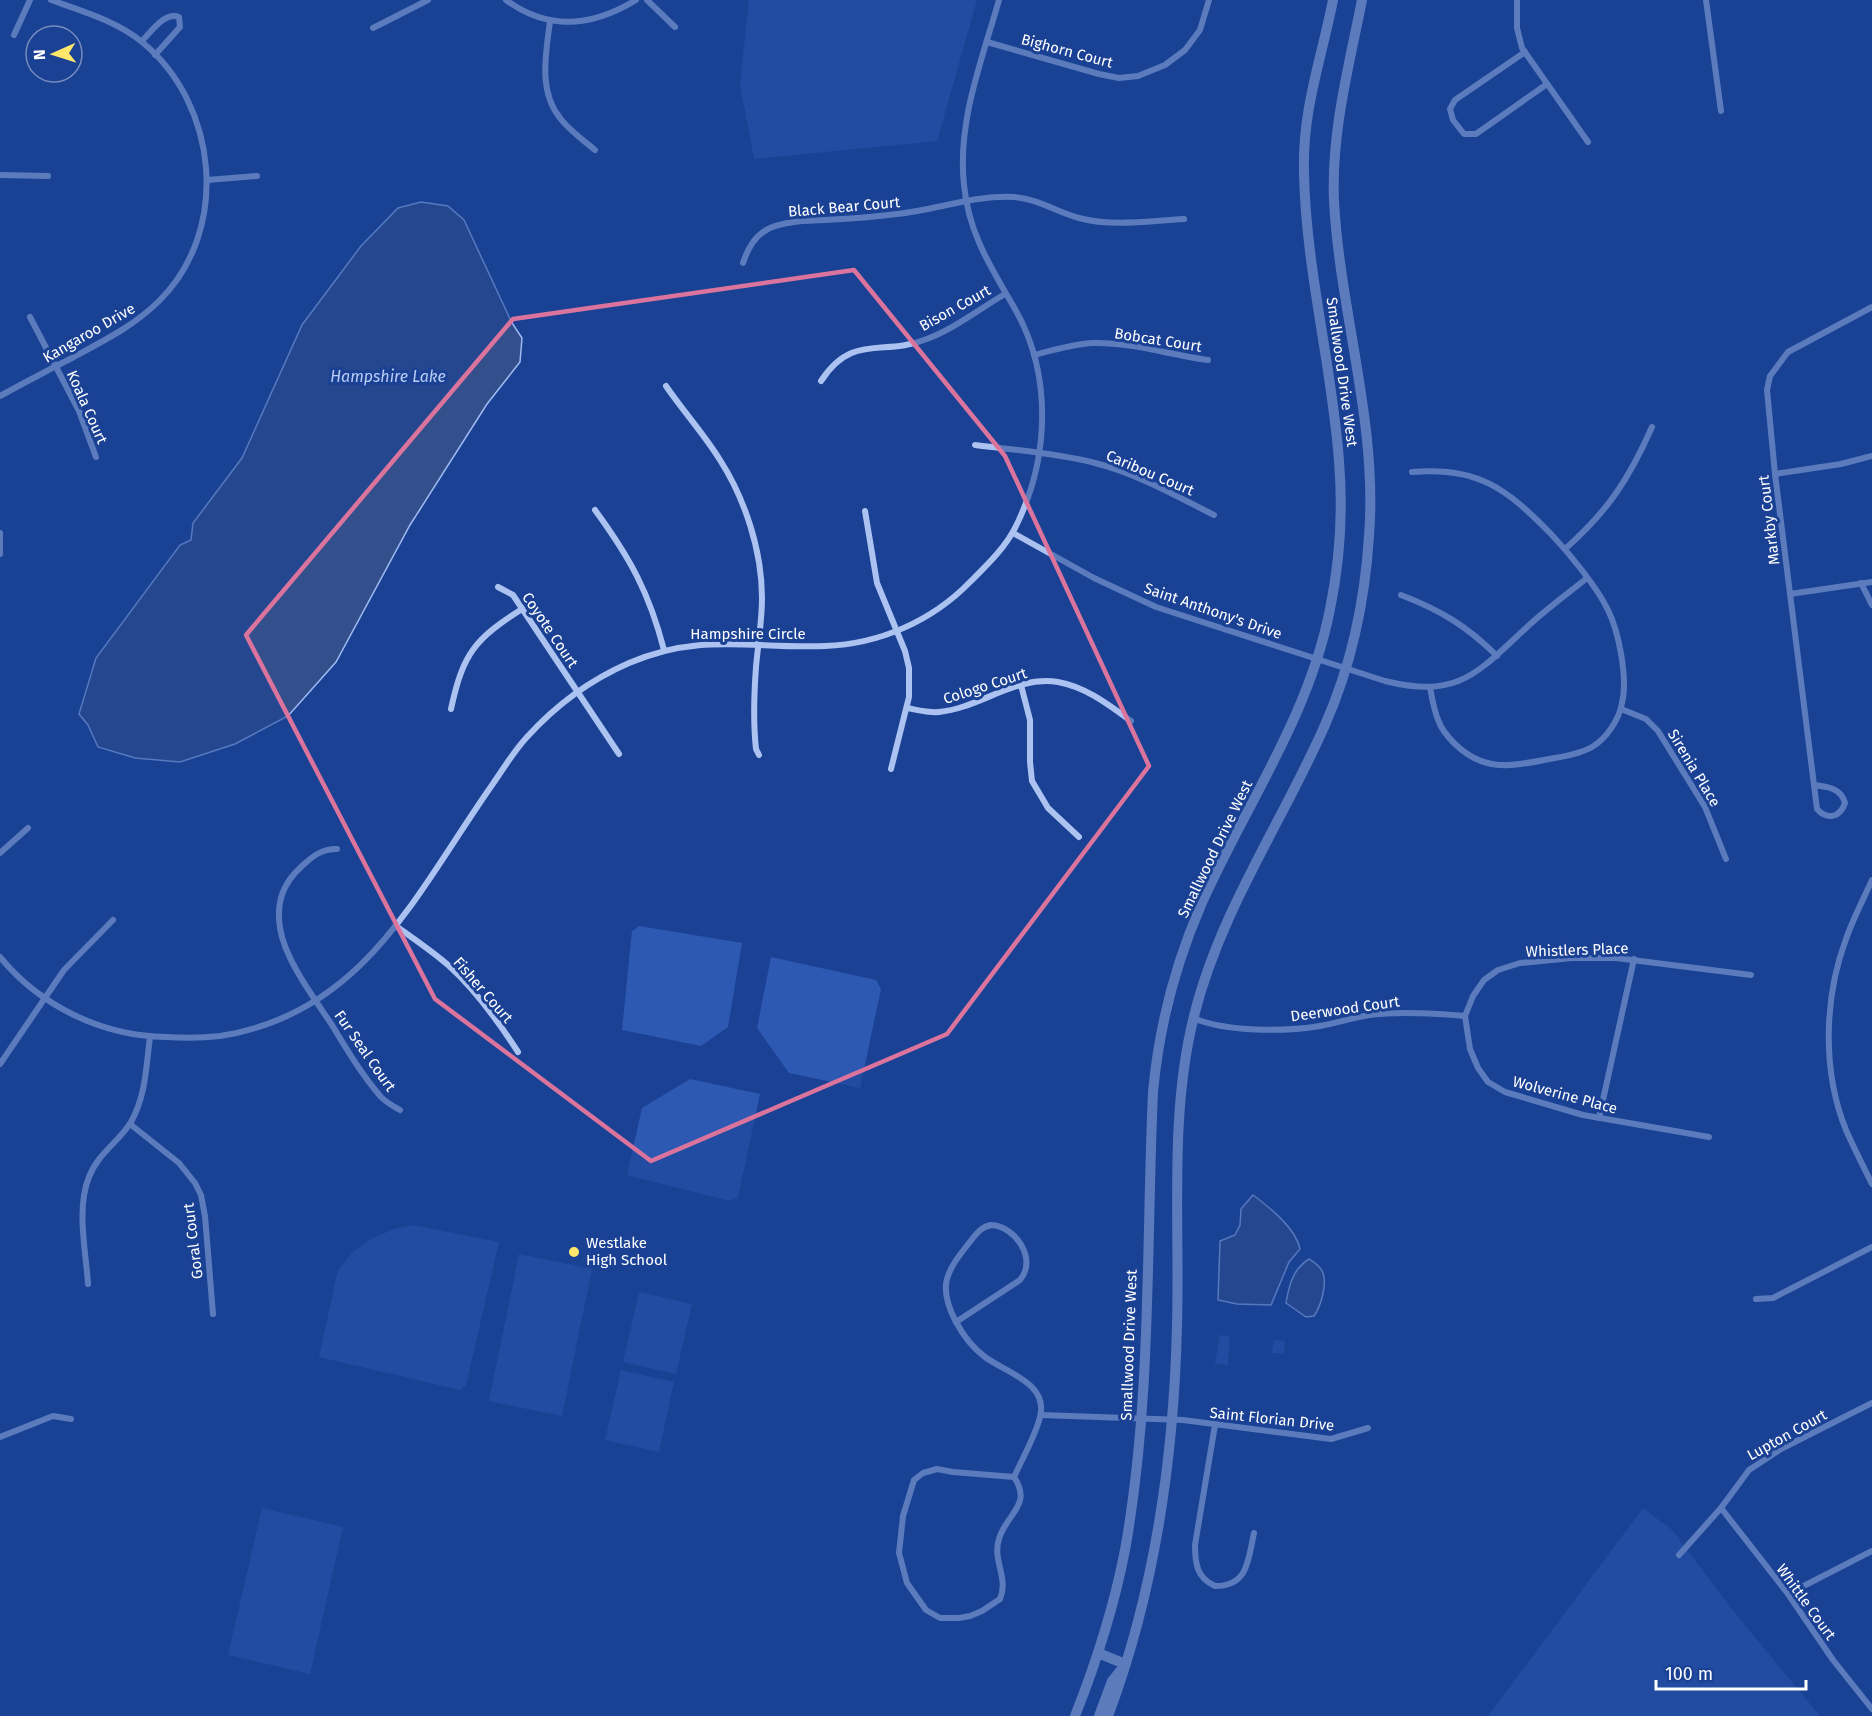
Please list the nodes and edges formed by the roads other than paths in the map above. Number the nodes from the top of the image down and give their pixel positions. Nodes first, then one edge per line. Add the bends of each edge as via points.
1 (30, 0) edge
2 (51, 0) edge
3 (428, 0) edge
4 (506, 0) edge
5 (636, 0) edge
6 (647, 0) edge
7 (999, 0) edge
8 (1209, 0) edge
9 (1333, 0) edge
10 (1362, 0) edge
11 (1516, 0) edge
12 (1707, 0) edge
13 (550, 21) junction
14 (675, 27) dead end
15 (373, 28) dead end
16 (14, 35) dead end
17 (142, 41) junction
18 (987, 42) junction
19 (1525, 52) junction
20 (155, 55) junction
21 (1547, 84) junction
22 (1721, 111) dead end
23 (1588, 142) dead end
24 (595, 150) dead end
25 (0, 175) edge
26 (48, 176) dead end
27 (257, 176) dead end
28 (207, 180) junction
29 (966, 200) junction
30 (1184, 219) dead end
31 (743, 263) dead end
32 (1005, 294) junction
33 (1872, 307) edge
34 (30, 317) dead end
35 (1034, 355) junction
36 (1208, 360) dead end
37 (56, 366) junction
38 (821, 381) dead end
39 (666, 386) dead end
40 (0, 396) edge
41 (1652, 427) dead end
42 (975, 446) dead end
43 (1040, 453) junction
44 (1872, 456) edge
45 (96, 457) dead end
46 (1413, 472) dead end
47 (1775, 474) junction
48 (595, 510) dead end
49 (865, 511) dead end
50 (1214, 515) dead end
51 (0, 533) edge
52 (1012, 533) junction
53 (1565, 549) junction
54 (0, 554) edge
55 (1587, 579) junction
56 (1872, 582) edge
57 (1861, 583) junction
58 (498, 587) dead end
59 (1790, 594) junction
60 (1401, 595) dead end
61 (1872, 605) edge
62 (522, 609) junction
63 (897, 632) junction
64 (758, 644) junction
65 (664, 650) junction
66 (1497, 656) junction
67 (1317, 660) junction
68 (1345, 668) junction
69 (1021, 685) junction
70 (1430, 687) junction
71 (578, 692) junction
72 (907, 708) junction
73 (451, 709) dead end
74 (1621, 709) junction
75 (1131, 721) dead end
76 (619, 754) dead end
77 (759, 755) dead end
78 (891, 769) dead end
79 (1814, 785) junction
80 (28, 828) dead end
81 (1079, 837) dead end
82 (337, 849) dead end
83 (0, 853) edge
84 (1726, 859) dead end
85 (1872, 880) edge
86 (113, 920) dead end
87 (396, 926) junction
88 (0, 957) edge
89 (1634, 959) junction
90 (1751, 975) dead end
91 (44, 998) junction
92 (316, 1000) junction
93 (1465, 1016) junction
94 (1193, 1018) junction
95 (150, 1037) junction
96 (518, 1052) dead end
97 (0, 1064) edge
98 (400, 1110) dead end
99 (1599, 1118) junction
100 (130, 1124) junction
101 (1709, 1137) dead end
102 (1872, 1184) edge
103 (1872, 1247) edge
104 (88, 1284) dead end
105 (1756, 1299) dead end
106 (213, 1314) dead end
107 (956, 1322) junction
108 (1872, 1403) edge
109 (1041, 1415) junction
110 (1142, 1418) junction
111 (71, 1419) dead end
112 (1172, 1420) junction
113 (1215, 1425) junction
114 (1368, 1428) dead end
115 (0, 1437) edge
116 (1014, 1477) junction
117 (1721, 1508) junction
118 (1254, 1533) dead end
119 (1872, 1551) edge
120 (1679, 1555) dead end
121 (1788, 1594) junction
122 (1098, 1653) junction
123 (1125, 1664) junction
124 (1872, 1709) edge
125 (1075, 1716) edge
126 (1099, 1716) edge
127 (1108, 1716) edge

1 - 16 street
2 - 17 street, Kangaroo Drive
3 - 15 street
4 - 13 street
5 - 13 street via 594,19
6 - 14 street
7 - 18 street, Hampshire Circle
8 - 18 street, Bighorn Court via 1200,30 1185,50 1165,65 1138,76 1099,74
9 - 67 street, Smallwood Drive West via 1310,95 1304,141 1309,246 1334,408 1341,499 1330,608
10 - 68 street, Smallwood Drive West via 1341,100 1334,186 1338,250 1370,480 1366,573
11 - 19 street via 1517,28
12 - 22 street
13 - 24 street via 545,63 549,100 561,119
17 - 20 street, Kangaroo Drive
17 - 20 street via 167,16 179,17 180,27
18 - 29 street, Hampshire Circle via 964,136
19 - 21 street
19 - 21 street via 1455,100 1450,109 1452,120 1464,134 1476,134
20 - 28 street, Kangaroo Drive via 178,81 195,113 205,150
21 - 23 street
25 - 26 street
27 - 28 street
28 - 37 street, Kangaroo Drive via 195,243 168,291 134,322
29 - 30 street, Black Bear Court via 1022,198 1078,218 1106,222
29 - 31 street, Black Bear Court via 921,211 774,226 756,238
29 - 32 street, Hampshire Circle via 982,250
32 - 35 street, Hampshire Circle
32 - 38 street, Bison Court via 924,341 878,346 847,356 834,364
33 - 47 street, Markby Court via 1788,352 1770,376 1767,390
34 - 37 street, Koala Court
35 - 36 street, Bobcat Court via 1094,343
35 - 43 street, Hampshire Circle via 1041,389
37 - 40 street, Kangaroo Drive
37 - 45 street, Koala Court
39 - 64 street via 721,462 742,504 760,575
41 - 53 street via 1618,493
42 - 43 street, Caribou Court
43 - 50 street, Caribou Court via 1112,469
43 - 52 street, Hampshire Circle via 1031,491
44 - 47 street
46 - 53 street via 1454,472 1488,482 1514,498
47 - 59 street, Markby Court
48 - 65 street via 636,573
49 - 63 street via 877,583
51 - 54 street
52 - 63 street, Hampshire Circle via 962,591 935,612
52 - 67 street, Saint Anthony's Drive via 1156,607
53 - 55 street
55 - 66 street, Saint Anthony's Drive
55 - 74 street via 1603,600 1614,625 1623,676
56 - 57 street
57 - 59 street
57 - 61 street
58 - 62 street, Coyote Court via 513,595
59 - 79 street, Markby Court
60 - 66 street via 1455,620
62 - 71 street, Coyote Court
62 - 73 street via 475,646 460,675
63 - 64 street, Hampshire Circle via 839,645
63 - 72 street via 909,668
64 - 65 street, Hampshire Circle via 710,644
64 - 77 street via 754,710
65 - 71 street, Hampshire Circle via 620,667
66 - 70 street, Saint Anthony's Drive via 1466,678
67 - 68 street, Saint Anthony's Drive
67 - 110 street, Smallwood Drive West via 1305,698 1276,760 1200,906 1165,1011 1153,1092
68 - 70 street, Saint Anthony's Drive via 1406,686
68 - 94 street, Smallwood Drive West via 1312,752 1230,914
69 - 72 street, Cologo Court via 948,711 934,713
69 - 75 street, Cologo Court via 1048,681 1072,686
69 - 81 street via 1029,720 1032,781 1048,808
70 - 74 street via 1439,724 1449,738 1472,758 1495,765 1533,762 1591,748 1605,736
71 - 76 street, Coyote Court
71 - 87 street, Hampshire Circle via 524,741
72 - 78 street
74 - 84 street, Sirenia Place via 1646,719 1658,731 1705,807
79 - 79 street, Markby Court via 1817,809 1822,815 1837,815 1845,803 1839,791
80 - 83 street
82 - 92 street, Fur Seal Court via 319,851 308,860 288,880 279,903 284,943
85 - 102 street via 1837,969 1831,998 1829,1052 1846,1129
86 - 91 street via 70,963
87 - 92 street, Hampshire Circle via 367,960
87 - 96 street, Fisher Court via 459,976
88 - 91 street, Hampshire Circle
89 - 90 street, Whistlers Place
89 - 93 street, Whistlers Place via 1572,958 1509,966 1484,980
89 - 99 street
91 - 95 street, Hampshire Circle via 90,1021
91 - 97 street
92 - 95 street, Hampshire Circle via 248,1030 218,1036
92 - 98 street, Fur Seal Court via 371,1086
93 - 94 street, Deerwood Court via 1385,1013 1279,1030 1219,1026
93 - 99 street, Wolverine Place via 1470,1049 1488,1082 1516,1096
94 - 112 street, Smallwood Drive West via 1180,1107
95 - 100 street via 145,1086
99 - 101 street, Wolverine Place
100 - 104 street via 107,1148 88,1178 84,1212
100 - 106 street, Goral Court via 179,1163 201,1195
103 - 105 street via 1773,1298
107 - 107 street via 1024,1275 1027,1253 1000,1227 981,1229 949,1270 946,1294
107 - 109 street via 981,1353 1032,1386
108 - 117 street, Lupton Court via 1781,1449 1749,1470
109 - 110 street, Saint Florian Drive
109 - 116 street
110 - 112 street, Saint Florian Drive
110 - 122 street, Smallwood Drive West via 1125,1551
111 - 115 street via 53,1416
112 - 113 street, Saint Florian Drive
112 - 123 street, Smallwood Drive West via 1158,1532
113 - 114 street, Saint Florian Drive via 1332,1439
113 - 118 street via 1195,1545 1195,1562 1202,1578 1215,1586 1235,1583 1244,1573
116 - 116 street via 1022,1498 999,1538 997,1554 1004,1589 1000,1599 982,1611 959,1618 932,1615 918,1602 907,1583 899,1553 901,1527 914,1480 937,1469
117 - 120 street, Lupton Court
117 - 121 street, Whittle Court
119 - 121 street
121 - 124 street, Whittle Court
122 - 123 street
122 - 125 street, Smallwood Drive West
123 - 126 street via 1112,1681
123 - 127 street, Smallwood Drive West

